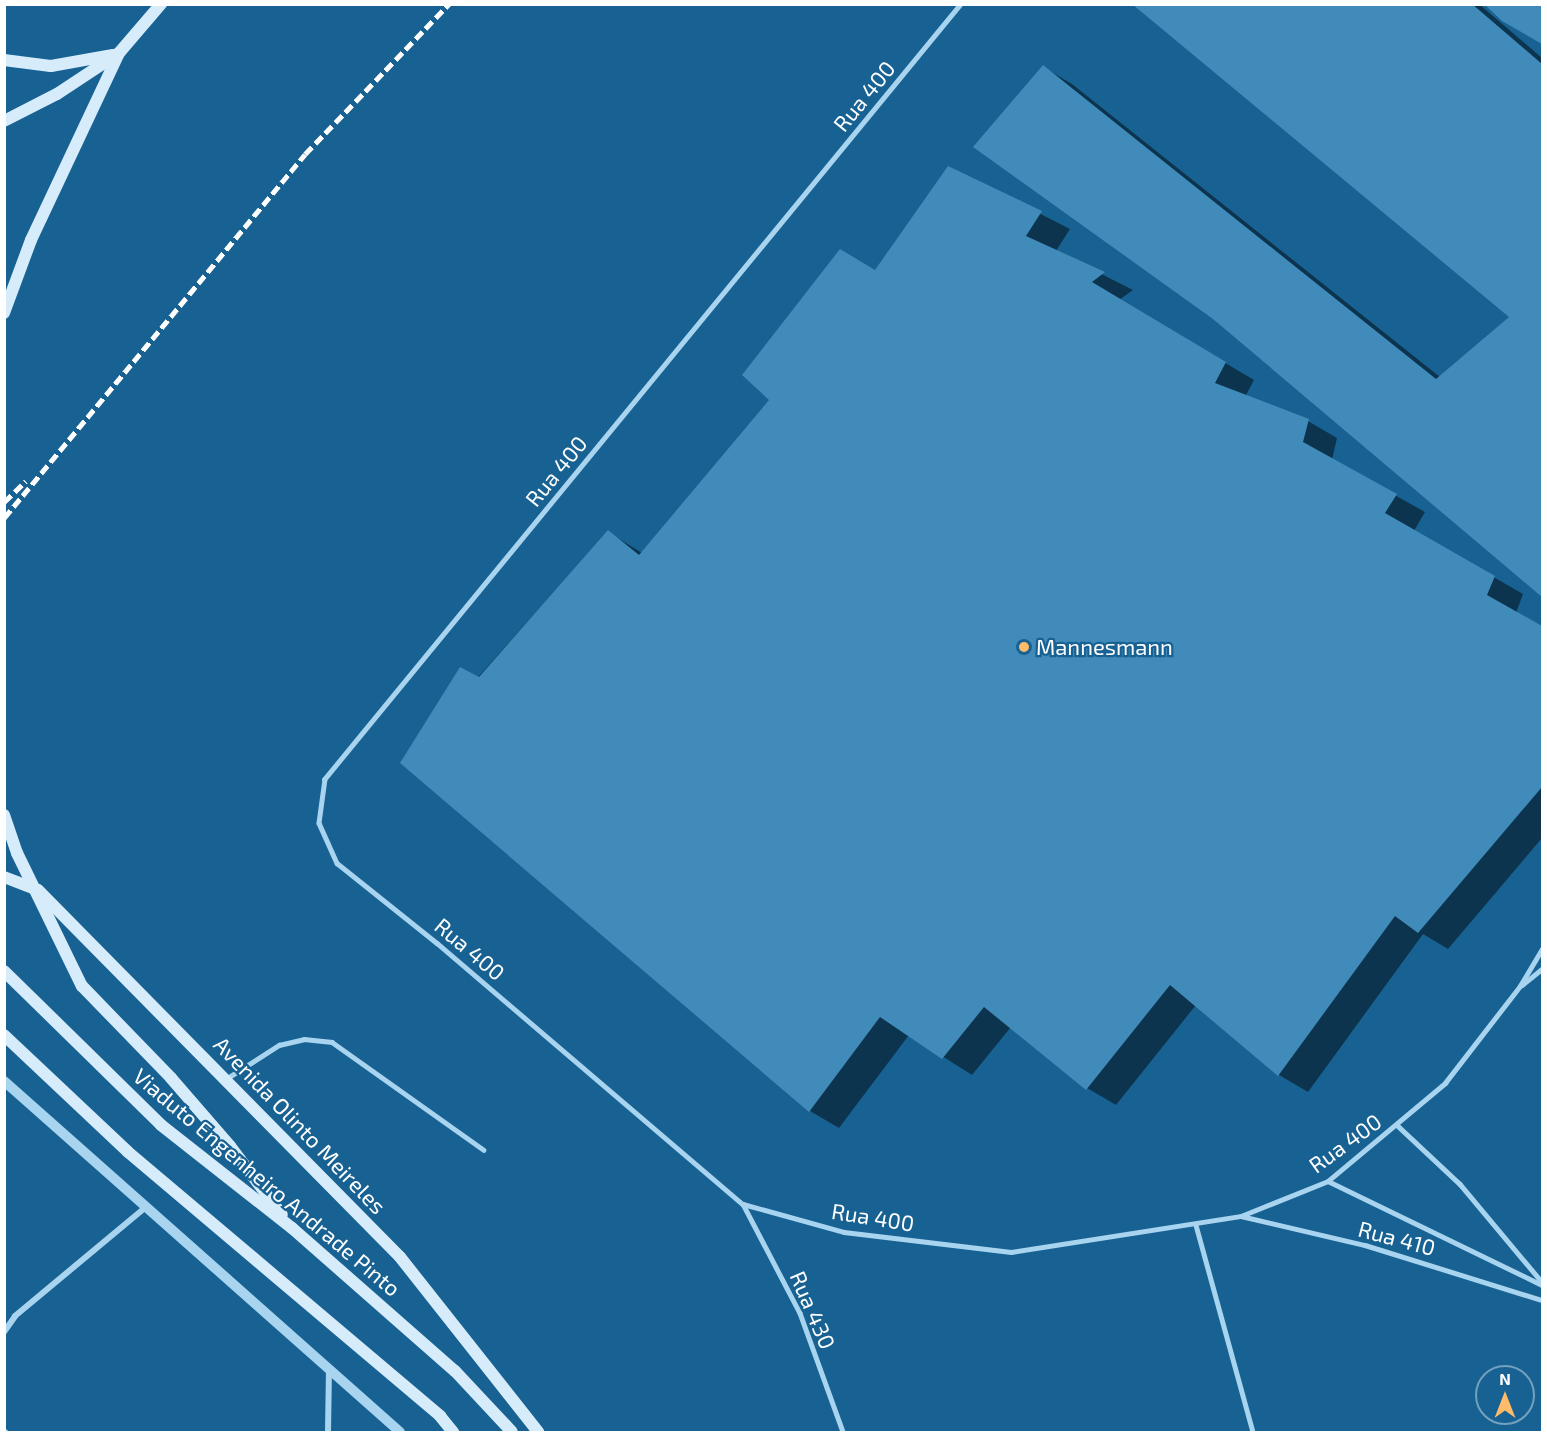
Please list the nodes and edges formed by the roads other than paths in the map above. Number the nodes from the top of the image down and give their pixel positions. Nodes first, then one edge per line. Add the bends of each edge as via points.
1 (161, 4) edge
2 (960, 4) edge
3 (119, 53) junction
4 (4, 60) edge
5 (4, 121) edge
6 (4, 313) edge
7 (4, 815) edge
8 (4, 877) edge
9 (1542, 949) edge
10 (1542, 969) edge
11 (4, 971) edge
12 (1520, 987) junction
13 (4, 1035) edge
14 (226, 1078) junction
15 (4, 1081) edge
16 (1398, 1126) junction
17 (484, 1150) dead end
18 (1328, 1181) junction
19 (743, 1204) junction
20 (146, 1207) junction
21 (1241, 1216) junction
22 (1196, 1225) junction
23 (292, 1228) junction
24 (1542, 1284) edge
25 (1542, 1300) edge
26 (4, 1332) edge
27 (329, 1371) junction
28 (328, 1432) edge
29 (400, 1432) edge
30 (453, 1432) edge
31 (512, 1432) edge
32 (537, 1432) edge
33 (843, 1432) edge
34 (1253, 1432) edge

1 - 3 main road
2 - 19 lane, Rua 400 via 325,779 319,823 337,863 437,943
3 - 4 main road via 51,66
3 - 5 main road via 57,94
3 - 6 main road via 31,240
7 - 23 main road via 17,853 82,986 178,1086
8 - 14 main road, Avenida Olinto Meireles via 38,890
9 - 12 lane
10 - 12 lane
11 - 23 main road, Viaduto Engenheiro Andrade Pinto via 161,1125
12 - 16 lane, Rua 400 via 1444,1083
13 - 30 main road via 128,1152 440,1416
14 - 17 lane via 279,1045 304,1040 332,1042
14 - 32 main road, Avenida Olinto Meireles via 400,1257
15 - 20 street
16 - 18 lane, Rua 400
16 - 24 lane via 1460,1184
18 - 21 lane, Rua 400
18 - 24 lane
19 - 22 lane, Rua 400 via 844,1232 1011,1252
19 - 33 lane, Rua 430 via 800,1313
20 - 26 street via 15,1316
20 - 27 street
21 - 22 lane, Rua 400
21 - 25 lane, Rua 410 via 1365,1245
22 - 34 lane
23 - 31 main road, Viaduto Engenheiro Andrade Pinto via 455,1371
27 - 28 street
27 - 29 street

